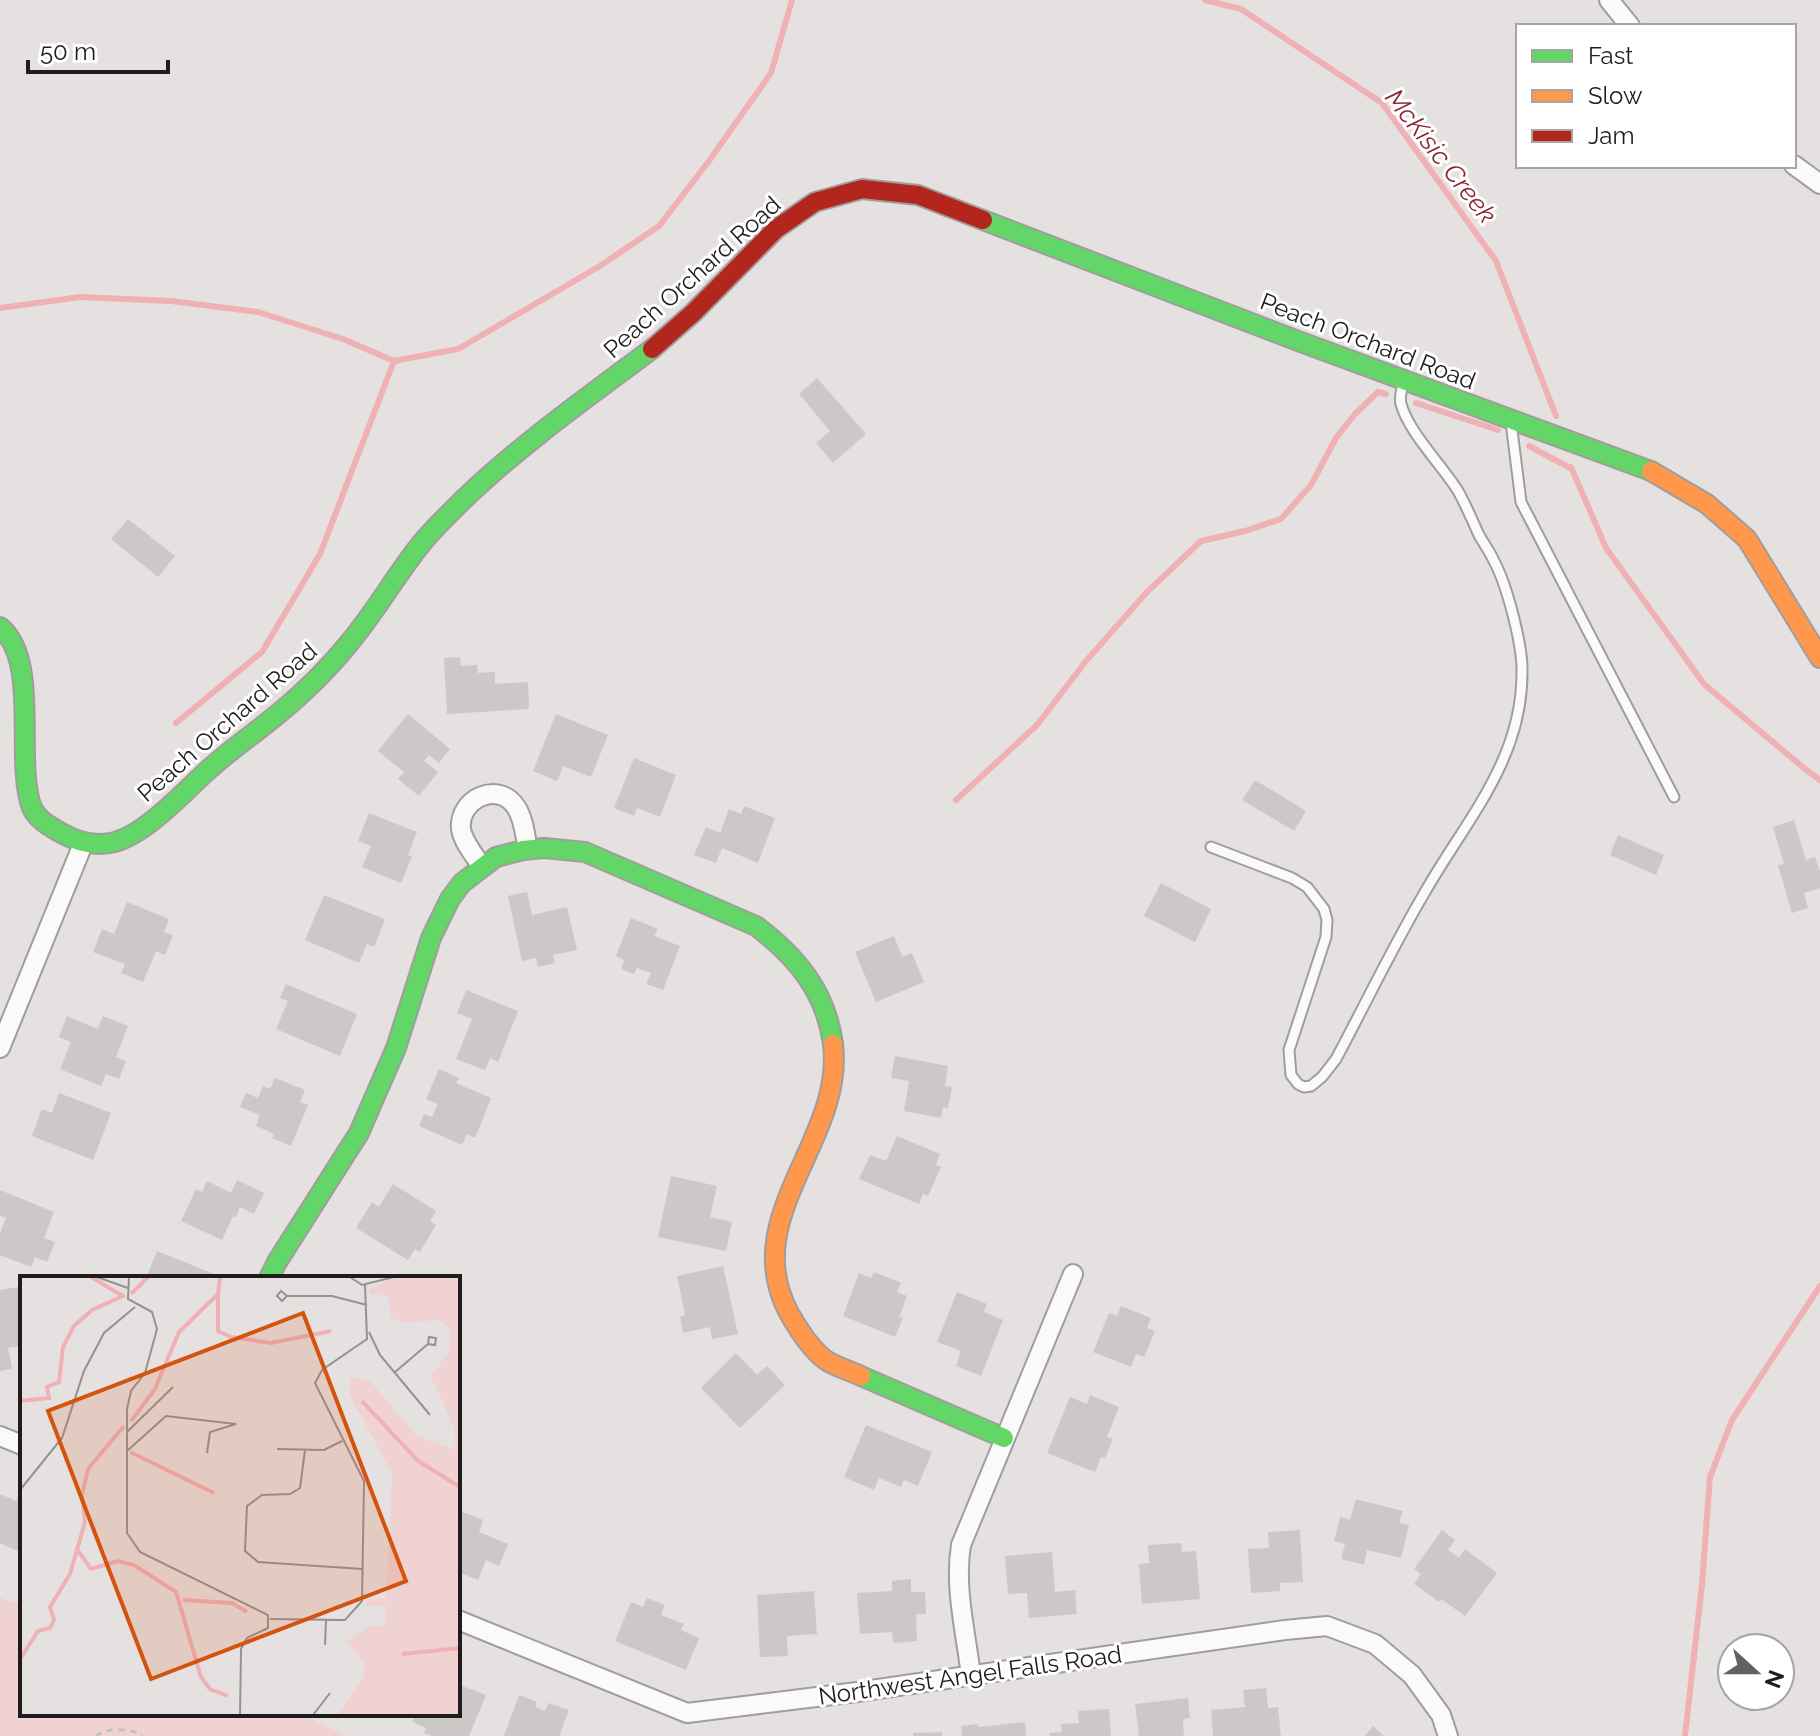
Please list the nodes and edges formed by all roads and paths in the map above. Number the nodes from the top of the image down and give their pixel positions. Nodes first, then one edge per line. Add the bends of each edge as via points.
1 (1609, 0) edge
2 (1628, 24) edge
3 (1796, 166) edge
4 (1820, 184) edge
5 (1404, 380) junction
6 (1511, 421) junction
7 (0, 627) edge
8 (1820, 658) edge
9 (1674, 797) dead end
10 (83, 844) junction
11 (1211, 847) dead end
12 (528, 849) junction
13 (482, 867) junction
14 (7, 1013) edge
15 (0, 1048) edge
16 (1073, 1274) dead end
17 (270, 1276) edge
18 (0, 1436) edge
19 (1004, 1438) junction
20 (20, 1444) edge
21 (460, 1621) edge
22 (971, 1676) junction
23 (96, 1736) edge
24 (142, 1736) edge
25 (1448, 1736) edge

1 - 2 street
3 - 4 street
5 - 6 street, Peach Orchard Road
5 - 10 street, Peach Orchard Road via 918,195 862,189 815,202 776,229 658,345 462,501 421,544 349,644 266,724 133,834 112,843
5 - 11 lane via 1401,404 1460,494 1506,590 1523,670 1521,692 1512,738 1492,785 1426,890 1336,1059 1311,1086 1298,1084 1291,1075 1289,1050 1326,937 1324,909 1292,878
6 - 8 street, Peach Orchard Road via 1650,471 1707,504 1747,539
6 - 9 lane via 1521,502
7 - 10 street via 21,662 33,811
10 - 14 street
12 - 13 street via 496,857
12 - 13 street via 516,807 499,795 484,795 466,807 461,832
12 - 19 street via 585,852 756,926 803,966 830,1024 833,1075 778,1227 778,1290 790,1318 827,1361
13 - 17 street via 450,899 359,1133
14 - 15 street
16 - 19 street
18 - 20 street
19 - 22 street via 958,1563
21 - 22 street, Northwest Angel Falls Road via 687,1713
22 - 25 street, Northwest Angel Falls Road via 1327,1626 1375,1644 1412,1675 1441,1715
23 - 24 path via 118,1728

